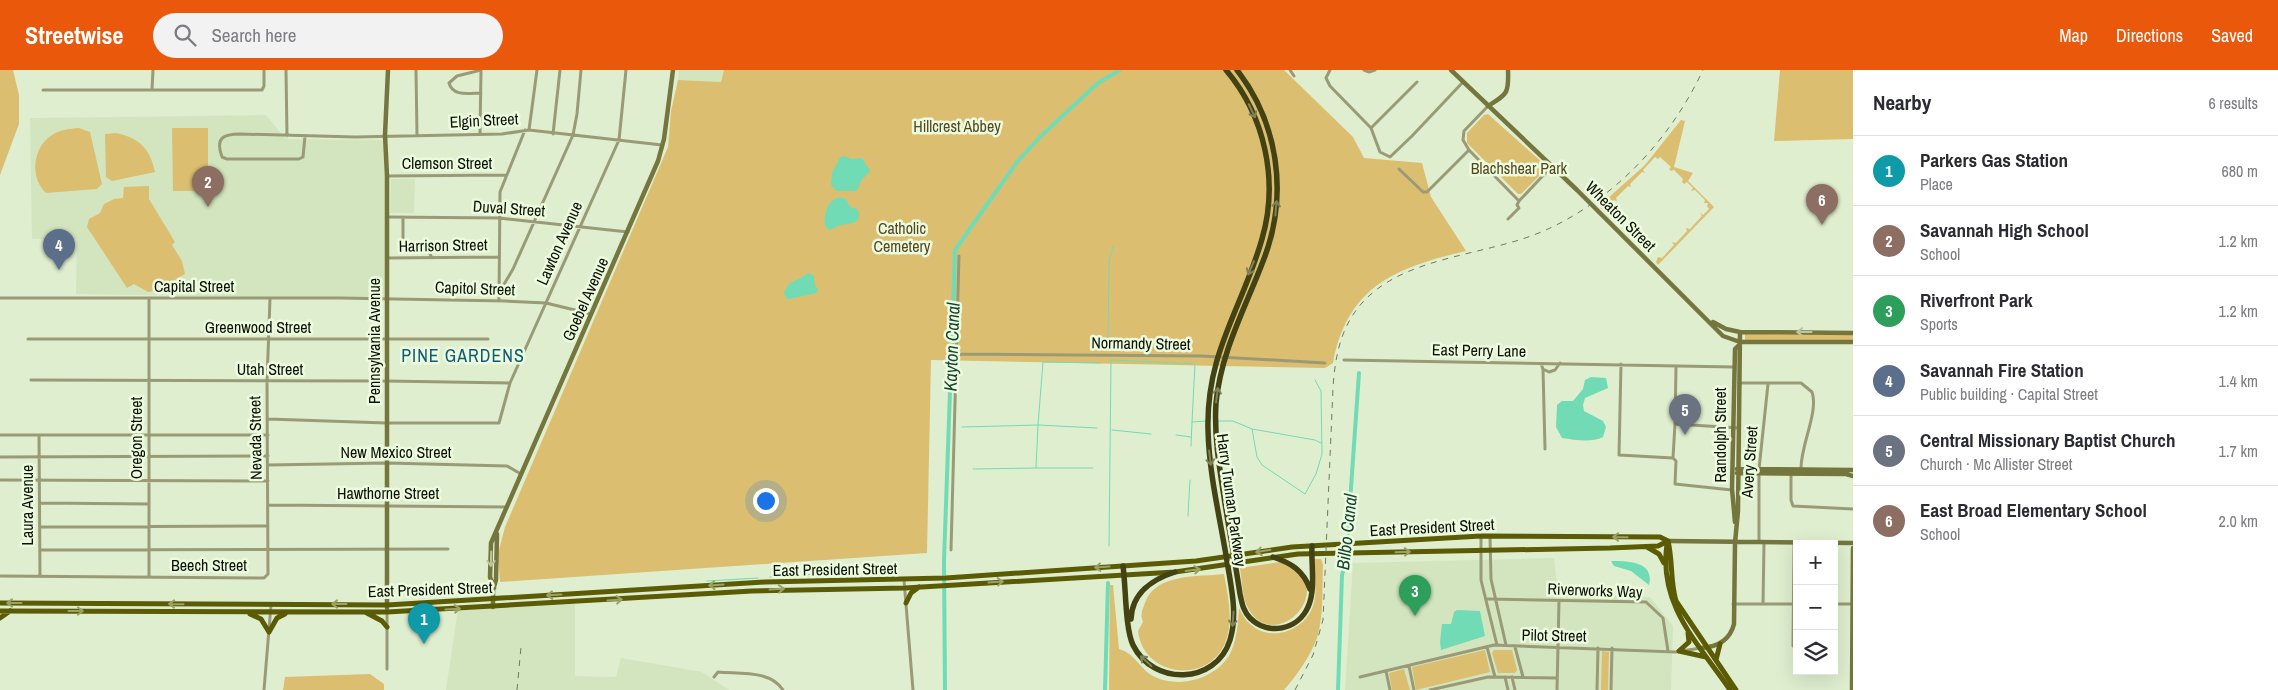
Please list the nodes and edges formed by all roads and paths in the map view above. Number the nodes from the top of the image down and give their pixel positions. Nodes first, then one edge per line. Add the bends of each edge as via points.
1 (154, 70) edge
2 (264, 70) edge
3 (286, 70) edge
4 (388, 70) edge
5 (416, 70) edge
6 (481, 70) edge
7 (537, 70) edge
8 (560, 70) edge
9 (581, 70) edge
10 (626, 70) edge
11 (673, 70) edge
12 (1226, 70) edge
13 (1237, 70) edge
14 (1290, 70) edge
15 (1330, 70) edge
16 (1364, 70) edge
17 (1376, 70) edge
18 (1451, 70) edge
19 (1508, 70) edge
20 (1294, 76) dead end
21 (1417, 82) dead end
22 (1463, 82) junction
23 (43, 90) dead end
24 (152, 90) junction
25 (481, 93) junction
26 (1488, 106) junction
27 (1371, 128) junction
28 (527, 130) junction
29 (480, 134) junction
30 (553, 134) junction
31 (385, 135) junction
32 (418, 135) junction
33 (286, 136) junction
34 (305, 136) junction
35 (573, 136) junction
36 (619, 140) junction
37 (663, 145) junction
38 (1469, 150) junction
39 (1552, 166) junction
40 (1400, 169) dead end
41 (507, 175) junction
42 (387, 176) junction
43 (1519, 201) junction
44 (387, 217) junction
45 (403, 217) junction
46 (500, 218) junction
47 (1508, 219) dead end
48 (534, 221) junction
49 (580, 226) junction
50 (629, 232) junction
51 (959, 256) dead end
52 (500, 257) junction
53 (387, 258) junction
54 (432, 258) junction
55 (500, 291) junction
56 (0, 298) edge
57 (149, 298) junction
58 (270, 298) junction
59 (387, 299) junction
60 (499, 301) junction
61 (546, 304) junction
62 (591, 314) junction
63 (1707, 319) junction
64 (1740, 332) junction
65 (1853, 333) edge
66 (148, 338) junction
67 (28, 339) dead end
68 (268, 339) junction
69 (488, 339) dead end
70 (388, 340) junction
71 (1853, 342) edge
72 (1739, 343) junction
73 (956, 354) junction
74 (1344, 360) dead end
75 (1325, 363) dead end
76 (1560, 363) junction
77 (1541, 364) junction
78 (1621, 364) junction
79 (1676, 367) junction
80 (1734, 367) junction
81 (1543, 368) junction
82 (31, 380) dead end
83 (148, 380) junction
84 (386, 381) junction
85 (266, 382) junction
86 (1733, 382) junction
87 (510, 383) junction
88 (1739, 383) junction
89 (1768, 384) junction
90 (268, 419) junction
91 (386, 423) junction
92 (1675, 424) junction
93 (1736, 428) junction
94 (0, 434) edge
95 (150, 434) junction
96 (39, 435) junction
97 (268, 435) junction
98 (1545, 449) dead end
99 (0, 456) edge
100 (268, 456) junction
101 (39, 457) junction
102 (148, 457) junction
103 (1673, 458) junction
104 (387, 463) junction
105 (268, 465) junction
106 (1801, 470) junction
107 (1853, 470) edge
108 (1736, 471) junction
109 (1759, 471) junction
110 (1791, 472) junction
111 (521, 474) junction
112 (1853, 476) edge
113 (0, 480) edge
114 (39, 480) junction
115 (148, 480) junction
116 (268, 480) junction
117 (1732, 490) junction
118 (40, 503) junction
119 (149, 504) junction
120 (269, 505) junction
121 (387, 506) junction
122 (508, 507) junction
123 (1853, 510) edge
124 (149, 526) junction
125 (268, 526) junction
126 (1736, 526) junction
127 (40, 527) junction
128 (1481, 536) junction
129 (1490, 536) junction
130 (1668, 541) junction
131 (1735, 543) junction
132 (1762, 543) junction
133 (1793, 543) edge
134 (1838, 543) edge
135 (1853, 543) edge
136 (1312, 546) junction
137 (1645, 546) junction
138 (268, 548) junction
139 (388, 548) junction
140 (1853, 548) edge
141 (448, 549) dead end
142 (1481, 549) junction
143 (1490, 549) junction
144 (40, 550) junction
145 (149, 550) junction
146 (951, 550) dead end
147 (1311, 554) junction
148 (1273, 556) junction
149 (1123, 566) junction
150 (1665, 566) junction
151 (1175, 572) junction
152 (1124, 574) junction
153 (0, 576) edge
154 (40, 576) junction
155 (149, 577) junction
156 (849, 580) junction
157 (904, 580) junction
158 (918, 587) junction
159 (819, 588) junction
160 (905, 588) junction
161 (1311, 593) junction
162 (492, 599) junction
163 (1488, 599) junction
164 (1495, 599) junction
165 (1558, 601) junction
166 (0, 603) edge
167 (906, 603) junction
168 (1734, 604) junction
169 (1763, 604) junction
170 (1793, 604) edge
171 (1838, 604) edge
172 (1852, 604) edge
173 (271, 605) junction
174 (387, 605) junction
175 (493, 607) junction
176 (1676, 610) junction
177 (0, 611) edge
178 (10, 611) junction
179 (244, 612) junction
180 (292, 612) junction
181 (365, 612) junction
182 (386, 612) junction
183 (271, 613) junction
184 (0, 618) edge
185 (387, 627) junction
186 (269, 632) junction
187 (1130, 636) junction
188 (1720, 644) junction
189 (1497, 645) junction
190 (1506, 645) junction
191 (1487, 647) junction
192 (1515, 647) junction
193 (1558, 648) junction
194 (1598, 648) junction
195 (1612, 648) junction
196 (1704, 648) junction
197 (1668, 651) junction
198 (1679, 652) junction
199 (1708, 658) junction
200 (1716, 661) junction
201 (1852, 665) edge
202 (1409, 666) junction
203 (388, 669) dead end
204 (1386, 671) junction
205 (1360, 677) dead end
206 (1495, 677) junction
207 (1505, 677) junction
208 (1512, 677) junction
209 (1523, 677) junction
210 (714, 678) dead end
211 (1557, 678) junction
212 (1852, 686) edge
213 (264, 690) edge
214 (783, 690) edge
215 (913, 690) edge
216 (1390, 690) edge
217 (1414, 690) edge
218 (1430, 690) edge
219 (1508, 690) edge
220 (1515, 690) edge
221 (1557, 690) edge
222 (1597, 690) edge
223 (1611, 690) edge
224 (1730, 690) edge
225 (1736, 690) edge

1 - 24 street
2 - 24 street via 262,90
3 - 33 street
4 - 31 main road, Pennsylvania Avenue
5 - 32 street
6 - 25 street
6 - 25 street via 458,76 449,83 457,93
7 - 28 street
8 - 30 street
9 - 35 street
10 - 36 street, Lawton Avenue
11 - 37 main road, Goebel Avenue
12 -> 187 highway, Harry Truman Parkway via 1246,98 1257,122 1265,148 1269,188 1262,240 1222,338 1208,402 1210,455 1234,618 1228,644 1217,661 1194,674 1161,672 1145,661
161 -> 13 highway, Harry Truman Parkway via 1304,615 1285,628 1263,626 1247,614 1240,594 1218,454 1216,403 1223,365 1266,255 1277,201 1277,174 1269,132 1253,94
14 - 20 street
15 - 27 street via 1326,78 1330,86
16 - 17 street
18 - 22 main road, Wheaton Street
19 - 26 main road via 1507,93
21 - 27 street
22 - 26 main road, Wheaton Street
22 - 27 street via 1390,157 1380,152
23 - 24 street
25 - 29 street
26 - 38 street via 1462,135
26 - 39 main road, Wheaton Street
28 - 29 street, Elgin Street
28 - 30 street, Elgin Street
28 - 41 street
29 - 32 street, Elgin Street
30 - 35 street, Elgin Street
31 - 32 street, Elgin Street
31 - 34 street, Elgin Street
31 - 42 main road, Pennsylvania Avenue
33 - 34 street, Elgin Street
33 - 34 street, Elgin Street via 228,134 220,142 220,150 222,157 227,159 299,159 303,158
35 - 36 street, Elgin Street
35 - 48 street
36 - 37 street, Elgin Street
36 - 49 street, Lawton Avenue
37 - 50 main road, Goebel Avenue
38 - 40 street via 1427,192 1423,192
38 - 43 street
39 - 43 street
39 - 63 main road, Wheaton Street
41 - 42 street, Clemson Street
41 - 46 street via 500,192
42 - 44 main road, Pennsylvania Avenue
43 - 47 street via 1519,208
44 - 45 street, Duval Street
44 - 53 main road, Pennsylvania Avenue
45 - 46 street, Duval Street
45 - 54 street via 403,242 427,246
46 - 48 street, Duval Street
46 - 52 street
48 - 49 street, Duval Street
48 - 55 street
49 - 50 street, Duval Street
49 - 61 street, Lawton Avenue
50 - 62 main road, Goebel Avenue
51 - 73 street
52 - 54 street, Harrison Street
52 - 55 street
53 - 54 street, Harrison Street
53 - 59 main road, Pennsylvania Avenue
55 - 60 street
56 - 57 street, Capital Street
57 - 58 street, Capital Street
57 - 66 street, Oregon Street
58 - 59 street, Capital Street
58 - 68 street, Nevada Street
59 - 60 street, Capitol Street
59 - 70 main road, Pennsylvania Avenue
60 - 61 street, Capitol Street
61 - 62 street, Capitol Street
61 - 87 street, Lawton Avenue
62 - 111 main road, Goebel Avenue
63 - 64 main road, Wheaton Street via 1721,328
63 - 72 main road, Wheaton Street via 1723,336
65 -> 64 main road, Wheaton Street
64 - 72 main road, Randolph Street
66 - 67 street, Greenwood Street
66 - 68 street, Greenwood Street
66 - 83 street, Oregon Street
68 - 70 street, Greenwood Street
68 - 85 street, Nevada Street
69 - 70 street, Greenwood Street
70 - 84 main road, Pennsylvania Avenue
71 - 72 main road
72 - 80 main road, Randolph Street via 1735,348
72 - 88 main road, Randolph Street
73 - 75 street, Normandy Street via 1202,356
73 - 146 street
74 - 77 street, East Perry Lane
76 - 77 street, East Perry Lane
76 - 78 street, East Perry Lane
76 - 81 street via 1552,372
77 - 81 street
78 - 79 street
78 - 103 street via 1619,455
79 - 80 street
79 - 92 street
80 - 86 main road, Randolph Street
81 - 98 street
82 - 83 street, Utah Street
83 - 85 street, Utah Street
83 - 95 street, Oregon Street
84 - 85 street, Utah Street
84 - 87 street, Utah Street
84 - 91 main road, Pennsylvania Avenue
85 - 90 street, Nevada Street
86 - 88 street
86 - 93 main road, Randolph Street
87 - 91 street, Lawton Avenue via 499,423
88 - 89 street
88 - 93 main road, Randolph Street
89 - 106 street via 1801,383 1812,392 1814,402 1801,456
89 - 109 street, Avery Street
90 - 91 street
90 - 97 street, Nevada Street
91 - 104 main road, Pennsylvania Avenue
92 - 93 street
92 - 103 street
93 - 108 main road, Randolph Street
94 - 96 street
95 - 96 street
95 - 97 street
95 - 102 street, Oregon Street
96 - 101 street, Laura Avenue
97 - 100 street, Nevada Street
99 - 101 street
100 - 102 street
100 - 105 street, Nevada Street
101 - 102 street
101 - 114 street, Laura Avenue
102 - 115 street, Oregon Street
103 - 117 street via 1676,461 1675,484
104 - 105 street, New Mexico Street
104 - 111 street, New Mexico Street via 507,466
104 - 121 main road, Pennsylvania Avenue
105 - 116 street, Nevada Street
106 - 107 main road
106 - 110 main road
108 - 109 main road
108 - 117 main road, Randolph Street
108 - 126 main road, Randolph Street
109 - 110 main road
109 - 132 street, Avery Street
110 - 112 main road
110 - 123 street via 1793,506
111 - 122 main road, Goebel Avenue
113 - 114 street
114 - 115 street
114 - 118 street, Laura Avenue
115 - 116 street
115 - 119 street, Oregon Street
116 - 120 street, Nevada Street
117 - 126 main road, Randolph Street
118 - 119 street
118 - 127 street, Laura Avenue
119 - 124 street, Oregon Street
120 - 121 street, Hawthorne Street
120 - 125 street, Nevada Street
121 - 122 street, Hawthorne Street
121 - 139 main road, Pennsylvania Avenue
122 - 162 main road, Goebel Avenue via 491,543
124 - 125 street
124 - 127 street
124 - 145 street, Oregon Street
125 - 138 street, Nevada Street
126 - 131 main road, Randolph Street
127 - 144 street, Laura Avenue
128 - 129 main road, East President Street
128 - 136 main road, East President Street
128 - 142 street
130 -> 129 main road, East President Street via 1660,537
129 - 143 street
130 - 131 main road, East President Street
130 - 137 main road, East President Street via 1658,546
130 - 150 main road
130 - 196 main road via 1671,586 1676,602
131 - 132 main road, East President Street
131 - 168 main road, Randolph Street
132 - 133 main road, East President Street
132 - 169 street, Avery Street
134 - 135 main road, East President Street
136 - 147 highway, Harry Truman Parkway
136 -> 149 main road, East President Street via 1196,561
137 - 143 main road, East President Street
137 - 150 main road via 1659,554
138 - 139 street, Beech Street
138 - 145 street
138 - 155 street, Beech Street via 268,574 264,578
139 - 141 street, Beech Street
139 - 174 main road, Pennsylvania Avenue
140 - 172 main road
142 - 143 main road, East President Street
147 -> 142 main road, East President Street
142 - 163 street via 1482,580
143 - 164 street
144 - 145 street
144 - 154 street, Laura Avenue
145 - 155 street, Oregon Street
147 - 148 main road, East President Street
147 - 161 highway, Harry Truman Parkway
151 -> 148 main road, East President Street
148 - 161 highway via 1297,568
149 - 152 highway
149 -> 157 main road, East President Street
150 - 176 main road via 1666,582
151 - 152 main road, East President Street
151 - 187 highway via 1156,579 1140,593 1131,613
158 -> 152 main road, East President Street
152 - 187 highway
153 - 154 street, Beech Street
154 - 155 street, Beech Street
156 - 157 main road, East President Street
156 - 159 main road via 826,582
156 -> 162 main road, East President Street
157 - 160 street
158 - 160 main road, East President Street
158 - 167 main road
159 - 160 main road, East President Street
175 -> 159 main road, East President Street
160 - 167 street
162 - 174 main road, East President Street
162 - 175 main road, Goebel Avenue
163 - 164 street, Riverworks Way
163 - 189 street
164 - 165 street, Riverworks Way
164 - 190 street
165 - 193 street
165 - 197 street, Riverworks Way via 1646,602 1663,618
173 -> 166 main road, East President Street
167 - 215 street
168 - 169 street
168 - 188 main road, Randolph Street via 1732,632
169 - 170 street
171 - 172 street
172 - 201 main road
174 -> 173 main road, East President Street
173 - 183 street
174 - 182 main road, Pennsylvania Avenue
182 -> 175 main road, East President Street
176 - 196 main road
176 - 198 main road via 1690,639
177 - 178 main road, East President Street
178 -> 179 main road, East President Street
178 - 184 main road
179 - 183 main road, East President Street
179 - 186 main road via 261,619
180 - 181 main road, East President Street
180 - 183 main road, East President Street
180 - 186 main road via 277,618
181 - 182 main road, East President Street
181 - 185 main road
182 - 185 street
183 - 186 street
185 - 203 street
186 - 213 street
188 - 196 main road
188 - 200 main road
189 - 190 street, Pilot Street
189 - 191 street, Pilot Street
190 - 192 street, Pilot Street
191 - 202 street, Pilot Street
191 - 206 street
192 - 193 street, Pilot Street
192 - 209 street
193 - 194 street, Pilot Street
193 - 211 street
194 - 195 street, Pilot Street
194 - 222 street
195 - 197 street, Pilot Street
195 - 223 street
196 - 198 street, Pilot Street
196 - 199 main road
196 - 200 main road
197 - 198 street, Pilot Street
198 - 199 main road
199 - 224 main road
200 - 225 main road
201 - 212 main road
202 - 204 street, Pilot Street
202 - 217 street
204 - 205 street, Pilot Street
204 - 216 street
206 - 207 street
206 - 218 street
207 - 208 street
207 - 219 street
208 - 209 street
208 - 220 street
209 - 211 street
210 - 214 street via 718,672 766,676 778,682
211 - 221 street

